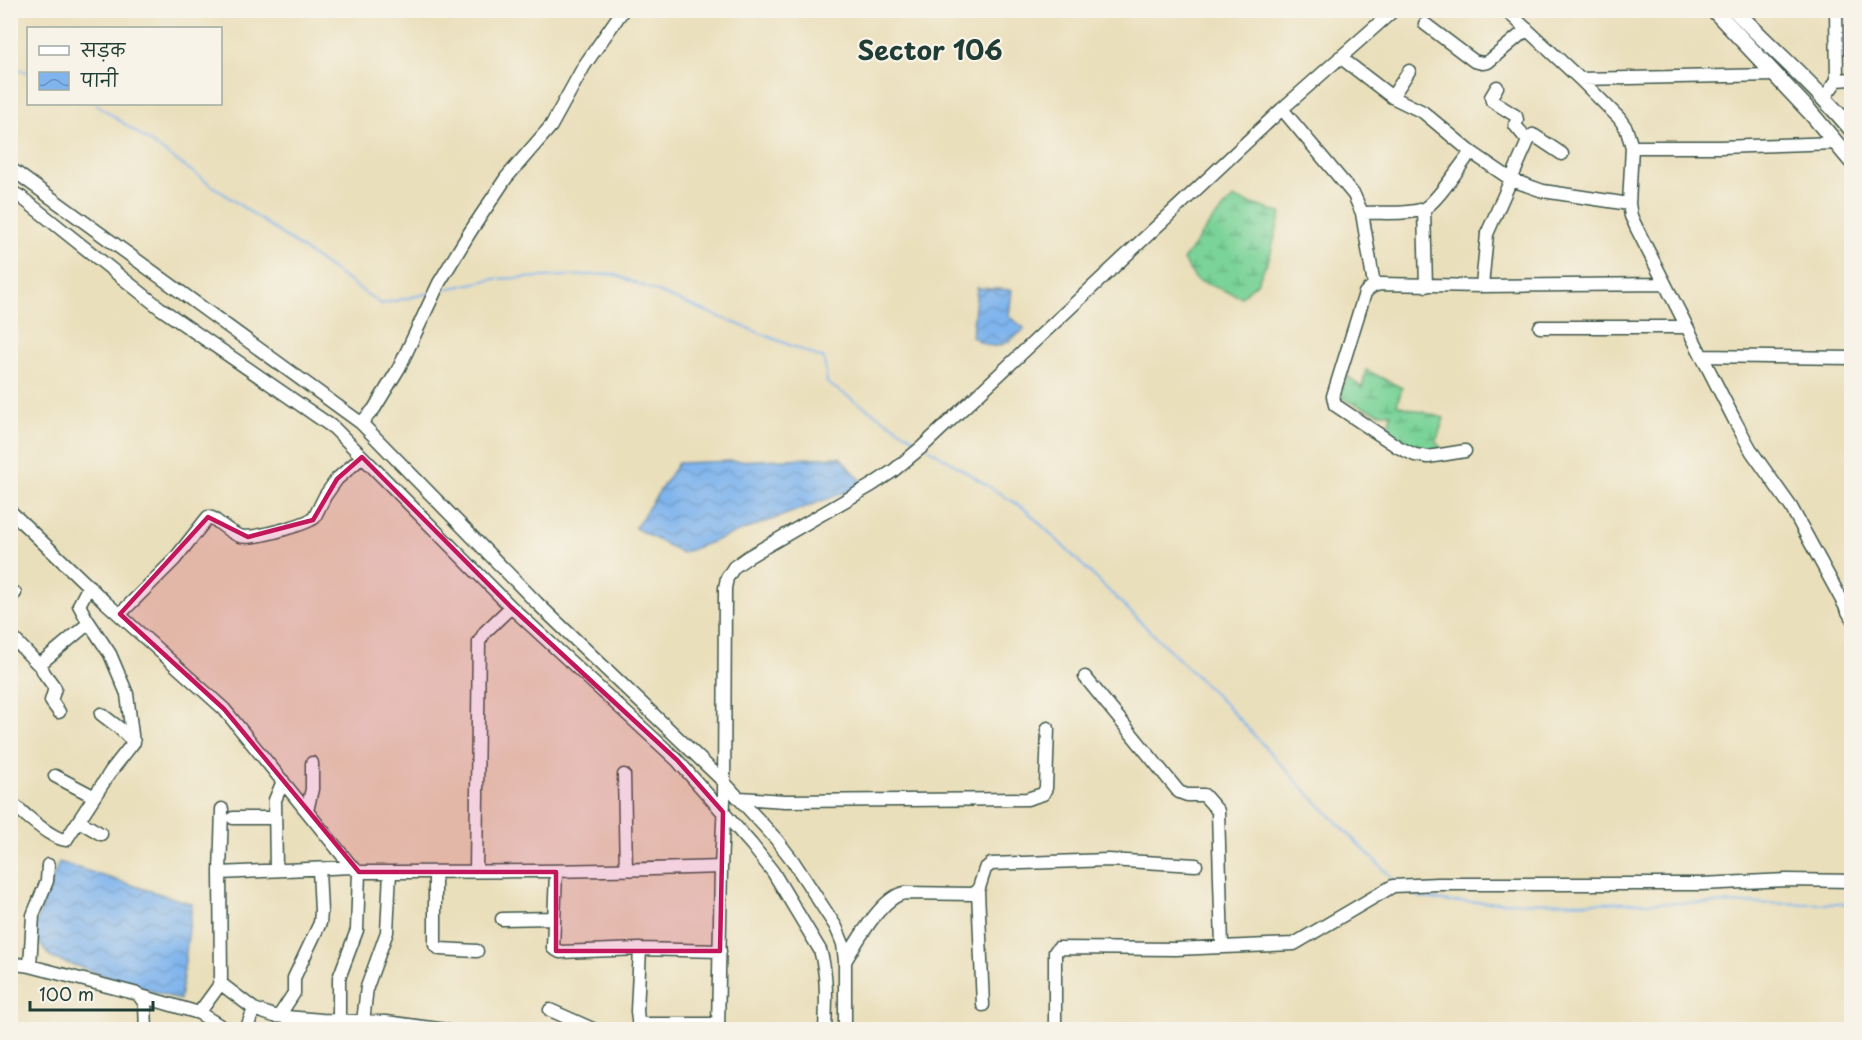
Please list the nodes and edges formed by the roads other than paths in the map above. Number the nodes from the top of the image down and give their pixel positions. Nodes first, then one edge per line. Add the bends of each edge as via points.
1 (623, 10) edge
2 (1394, 10) edge
3 (1506, 10) edge
4 (1714, 10) edge
5 (1735, 10) edge
6 (1836, 10) edge
7 (1425, 24) dead end
8 (1527, 29) junction
9 (1340, 57) junction
10 (1409, 71) dead end
11 (1775, 75) junction
12 (1580, 79) junction
13 (1851, 79) edge
14 (1837, 80) junction
15 (1497, 87) dead end
16 (1392, 97) junction
17 (1824, 98) junction
18 (1282, 109) junction
19 (1851, 130) edge
20 (1528, 141) junction
21 (1836, 143) junction
22 (1632, 147) junction
23 (1471, 152) junction
24 (1562, 154) dead end
25 (1851, 162) edge
26 (10, 168) edge
27 (1512, 180) junction
28 (10, 191) edge
29 (1629, 204) junction
30 (1424, 208) junction
31 (1362, 213) junction
32 (1665, 284) junction
33 (1374, 285) junction
34 (1426, 286) junction
35 (1482, 286) junction
36 (1540, 327) dead end
37 (1686, 327) junction
38 (1702, 356) junction
39 (1851, 358) edge
40 (361, 423) junction
41 (1465, 451) dead end
42 (362, 457) junction
43 (10, 511) edge
44 (89, 586) junction
45 (511, 607) junction
46 (120, 614) junction
47 (1851, 619) edge
48 (89, 623) junction
49 (10, 635) edge
50 (40, 664) junction
51 (1086, 677) dead end
52 (59, 712) dead end
53 (100, 714) dead end
54 (1048, 728) dead end
55 (134, 742) junction
56 (312, 763) dead end
57 (624, 775) dead end
58 (55, 776) dead end
59 (723, 780) junction
60 (283, 781) junction
61 (93, 796) junction
62 (740, 798) junction
63 (10, 803) edge
64 (222, 809) dead end
65 (307, 811) junction
66 (723, 812) junction
67 (233, 818) dead end
68 (275, 818) junction
69 (79, 820) junction
70 (101, 834) dead end
71 (48, 865) dead end
72 (1196, 865) dead end
73 (721, 867) junction
74 (319, 869) junction
75 (276, 870) junction
76 (356, 870) junction
77 (476, 870) junction
78 (626, 870) junction
79 (390, 872) junction
80 (435, 872) junction
81 (556, 872) junction
82 (219, 873) junction
83 (1851, 881) edge
84 (978, 891) junction
85 (553, 918) junction
86 (502, 920) dead end
87 (1222, 947) junction
88 (639, 949) junction
89 (477, 951) dead end
90 (720, 951) junction
91 (845, 961) junction
92 (10, 963) edge
93 (30, 966) junction
94 (220, 983) junction
95 (141, 996) junction
96 (983, 1005) dead end
97 (254, 1010) junction
98 (549, 1010) dead end
99 (199, 1013) junction
100 (279, 1016) junction
101 (339, 1021) junction
102 (363, 1022) junction
103 (639, 1027) edge
104 (718, 1027) edge
105 (146, 1029) edge
106 (227, 1029) edge
107 (246, 1029) edge
108 (446, 1029) edge
109 (595, 1029) edge
110 (825, 1029) edge
111 (845, 1029) edge
112 (1055, 1029) edge

1 - 40 street via 584,66 551,126 506,178 470,232 439,283 399,368
2 - 9 street
3 - 8 street
4 - 11 main road
5 - 17 main road
6 - 14 street
7 - 8 street via 1482,63
8 - 12 street
9 - 16 street
9 - 18 street
10 - 16 street
11 - 12 street
11 - 21 main road
12 - 22 street via 1619,118
13 - 14 street
14 - 17 street
15 - 20 street via 1491,99 1516,116 1515,125
16 - 23 street via 1423,112
17 - 19 main road
18 - 31 street via 1354,195
18 - 59 street via 922,447 884,478 734,567 725,588
20 - 24 street via 1533,135
20 - 27 street
21 - 22 street
21 - 25 main road
22 - 29 street
23 - 27 street
23 - 30 street via 1435,200
26 - 40 street
27 - 29 street via 1544,191
27 - 35 street via 1487,234
28 - 42 street via 160,309 323,419
29 - 32 street via 1631,216
30 - 31 street
30 - 34 street
31 - 33 street
32 - 35 street
32 - 37 street
33 - 34 street
33 - 41 street via 1365,293 1333,396 1335,405 1415,455
34 - 35 street
36 - 37 street
37 - 38 street
38 - 39 street
38 - 47 street via 1746,441 1791,507
40 - 59 street via 537,603
42 - 45 street
42 - 46 street via 337,479 311,521 248,537 208,518 174,560
43 - 44 street
44 - 46 street
44 - 48 street via 79,604
45 - 66 street via 662,745
45 - 77 street via 479,642
46 - 60 street via 224,709
48 - 50 street
48 - 55 street via 110,654 127,694
49 - 50 street
50 - 52 street via 55,688 51,701
51 - 87 street via 1179,792 1204,795 1218,811
53 - 55 street
54 - 62 street via 1046,788 1036,797 785,801
55 - 61 street
56 - 65 street
57 - 78 street
58 - 61 street
59 - 62 street
59 - 66 street
60 - 65 street
60 - 68 street via 275,800
61 - 69 street
62 - 91 street via 793,861 836,927
63 - 69 street via 63,840 68,839
64 - 82 street
65 - 76 street
66 - 73 street
66 - 110 street via 773,872 820,950 827,993
67 - 68 street
68 - 75 street
69 - 70 street
71 - 93 street via 33,915
72 - 84 street via 1108,860 991,864 985,869
73 - 78 street
73 - 90 street
74 - 75 street
74 - 76 street
74 - 100 street via 320,924 294,978 294,993
75 - 82 street
76 - 79 street
76 - 101 street via 357,930 339,978
77 - 80 street
77 - 81 street
78 - 81 street
79 - 80 street
79 - 102 street via 387,932 367,987
80 - 89 street via 435,945 440,949
81 - 85 street
82 - 94 street
83 - 87 street via 1393,886 1294,944
84 - 91 street via 898,894 874,916
84 - 96 street
85 - 86 street
85 - 88 street via 556,951
87 - 112 street via 1058,948
88 - 90 street
88 - 103 street
90 - 104 street
91 - 111 street
92 - 93 street
93 - 95 street
94 - 97 street
94 - 99 street
95 - 99 street
95 - 105 street via 146,1008
97 - 100 street
97 - 107 street
98 - 109 street
99 - 106 street
100 - 101 street
101 - 102 street
102 - 108 street
103 - 104 street

